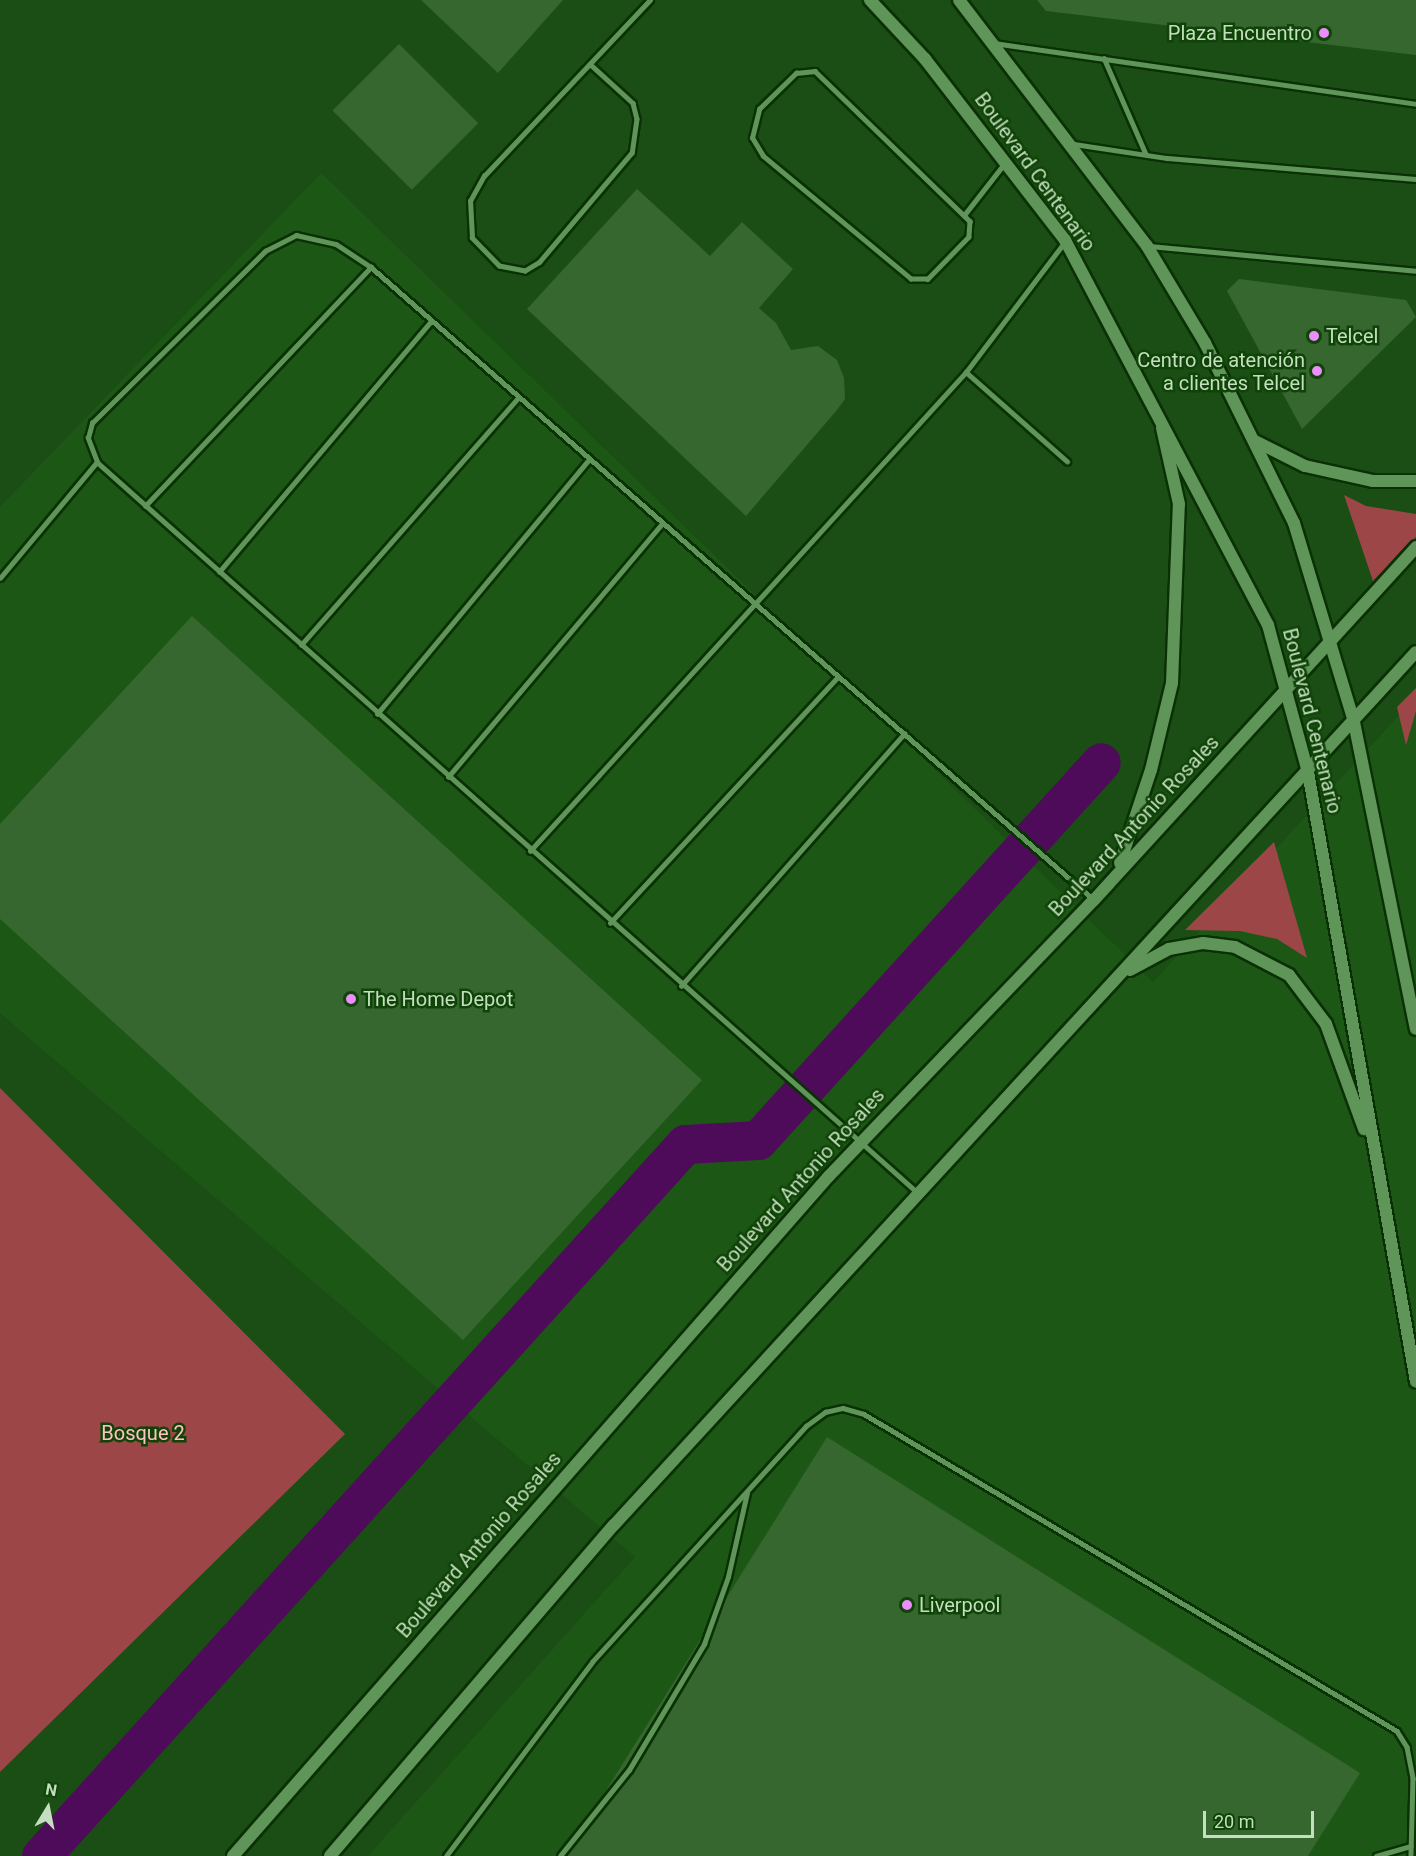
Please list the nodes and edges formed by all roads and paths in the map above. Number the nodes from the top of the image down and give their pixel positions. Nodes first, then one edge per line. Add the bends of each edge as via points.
1 (650, 0) edge
2 (870, 0) edge
3 (959, 0) edge
4 (994, 43) junction
5 (1104, 58) junction
6 (590, 64) junction
7 (1416, 104) edge
8 (1074, 144) junction
9 (1146, 154) junction
10 (1007, 159) junction
11 (1416, 179) edge
12 (965, 214) junction
13 (1065, 240) junction
14 (1147, 246) junction
15 (371, 267) junction
16 (1416, 271) edge
17 (430, 322) junction
18 (966, 372) junction
19 (518, 399) junction
20 (1159, 412) junction
21 (1255, 441) junction
22 (589, 460) junction
23 (1067, 461) dead end
24 (97, 462) junction
25 (1416, 482) edge
26 (145, 506) junction
27 (662, 524) junction
28 (1416, 547) edge
29 (219, 572) junction
30 (0, 578) edge
31 (752, 603) junction
32 (1330, 642) junction
33 (301, 645) junction
34 (1416, 652) edge
35 (838, 677) junction
36 (1286, 691) junction
37 (377, 714) junction
38 (1354, 722) junction
39 (904, 734) junction
40 (1308, 772) junction
41 (448, 777) junction
42 (530, 851) junction
43 (1118, 868) junction
44 (1094, 900) junction
45 (610, 923) junction
46 (681, 987) junction
47 (1100, 992) junction
48 (1416, 1029) edge
49 (858, 1144) junction
50 (1378, 1172) junction
51 (917, 1193) junction
52 (1416, 1382) edge
53 (748, 1490) junction
54 (1411, 1846) junction
55 (233, 1856) edge
56 (330, 1856) edge
57 (446, 1856) edge
58 (560, 1856) edge
59 (1376, 1856) edge
60 (1411, 1856) edge

1 - 6 lane
2 - 10 main road, Boulevard Centenario
3 - 4 main road, Boulevard Centenario
4 - 5 lane
4 - 8 main road, Boulevard Centenario
5 - 7 lane
5 - 9 lane
6 - 6 lane via 633,103 637,119 632,153 540,261 525,271 499,266 472,238 471,201 484,176
8 - 9 lane
8 - 14 main road, Boulevard Centenario
9 - 11 lane
10 - 12 lane
10 - 13 main road, Boulevard Centenario
12 - 12 lane via 815,71 796,74 759,109 752,122 752,138 763,156 911,279 928,279 969,237
13 - 18 lane
13 - 20 main road, Boulevard Centenario
14 - 16 lane
14 - 21 main road, Boulevard Centenario
15 - 17 lane
15 - 24 lane via 336,244 312,236 296,236 265,251 92,423 88,438
15 - 26 lane
17 - 19 lane
17 - 29 lane
18 - 23 lane
18 - 31 lane
19 - 22 lane
19 - 33 lane
20 - 36 main road, Boulevard Centenario via 1258,601
20 - 43 main road via 1179,504 1173,671 1151,770
21 - 25 main road via 1305,466 1373,481
21 - 32 main road, Boulevard Centenario via 1310,565
22 - 27 lane
22 - 37 lane
24 - 26 lane
24 - 30 lane
26 - 29 lane
27 - 31 lane
27 - 41 lane
28 - 32 main road, Boulevard Antonio Rosales
29 - 33 lane
31 - 35 lane
31 - 42 lane
32 - 36 main road, Boulevard Antonio Rosales
32 - 38 main road, Boulevard Centenario
33 - 37 lane
34 - 38 main road
35 - 39 lane
35 - 45 lane
36 - 40 main road, Boulevard Centenario
36 - 43 main road, Boulevard Antonio Rosales
37 - 41 lane
38 - 40 main road
38 - 48 main road, Boulevard Centenario
39 - 44 lane
39 - 46 lane
40 - 47 main road
40 - 50 main road, Boulevard Centenario
41 - 42 lane
42 - 45 lane
43 - 44 main road, Boulevard Antonio Rosales
44 - 49 main road, Boulevard Antonio Rosales
45 - 46 lane
46 - 49 lane
47 - 50 main road via 1140,962 1169,949 1203,943 1235,947 1289,975 1326,1024
47 - 51 main road
49 - 51 lane
49 - 55 main road, Boulevard Antonio Rosales
50 - 52 main road, Boulevard Centenario
51 - 56 main road via 614,1525
53 - 54 lane via 825,1412 843,1408 864,1414 1397,1731 1407,1747 1413,1779
53 - 57 lane via 592,1662
53 - 58 lane via 728,1577 704,1644 629,1770
54 - 59 lane
54 - 60 lane

